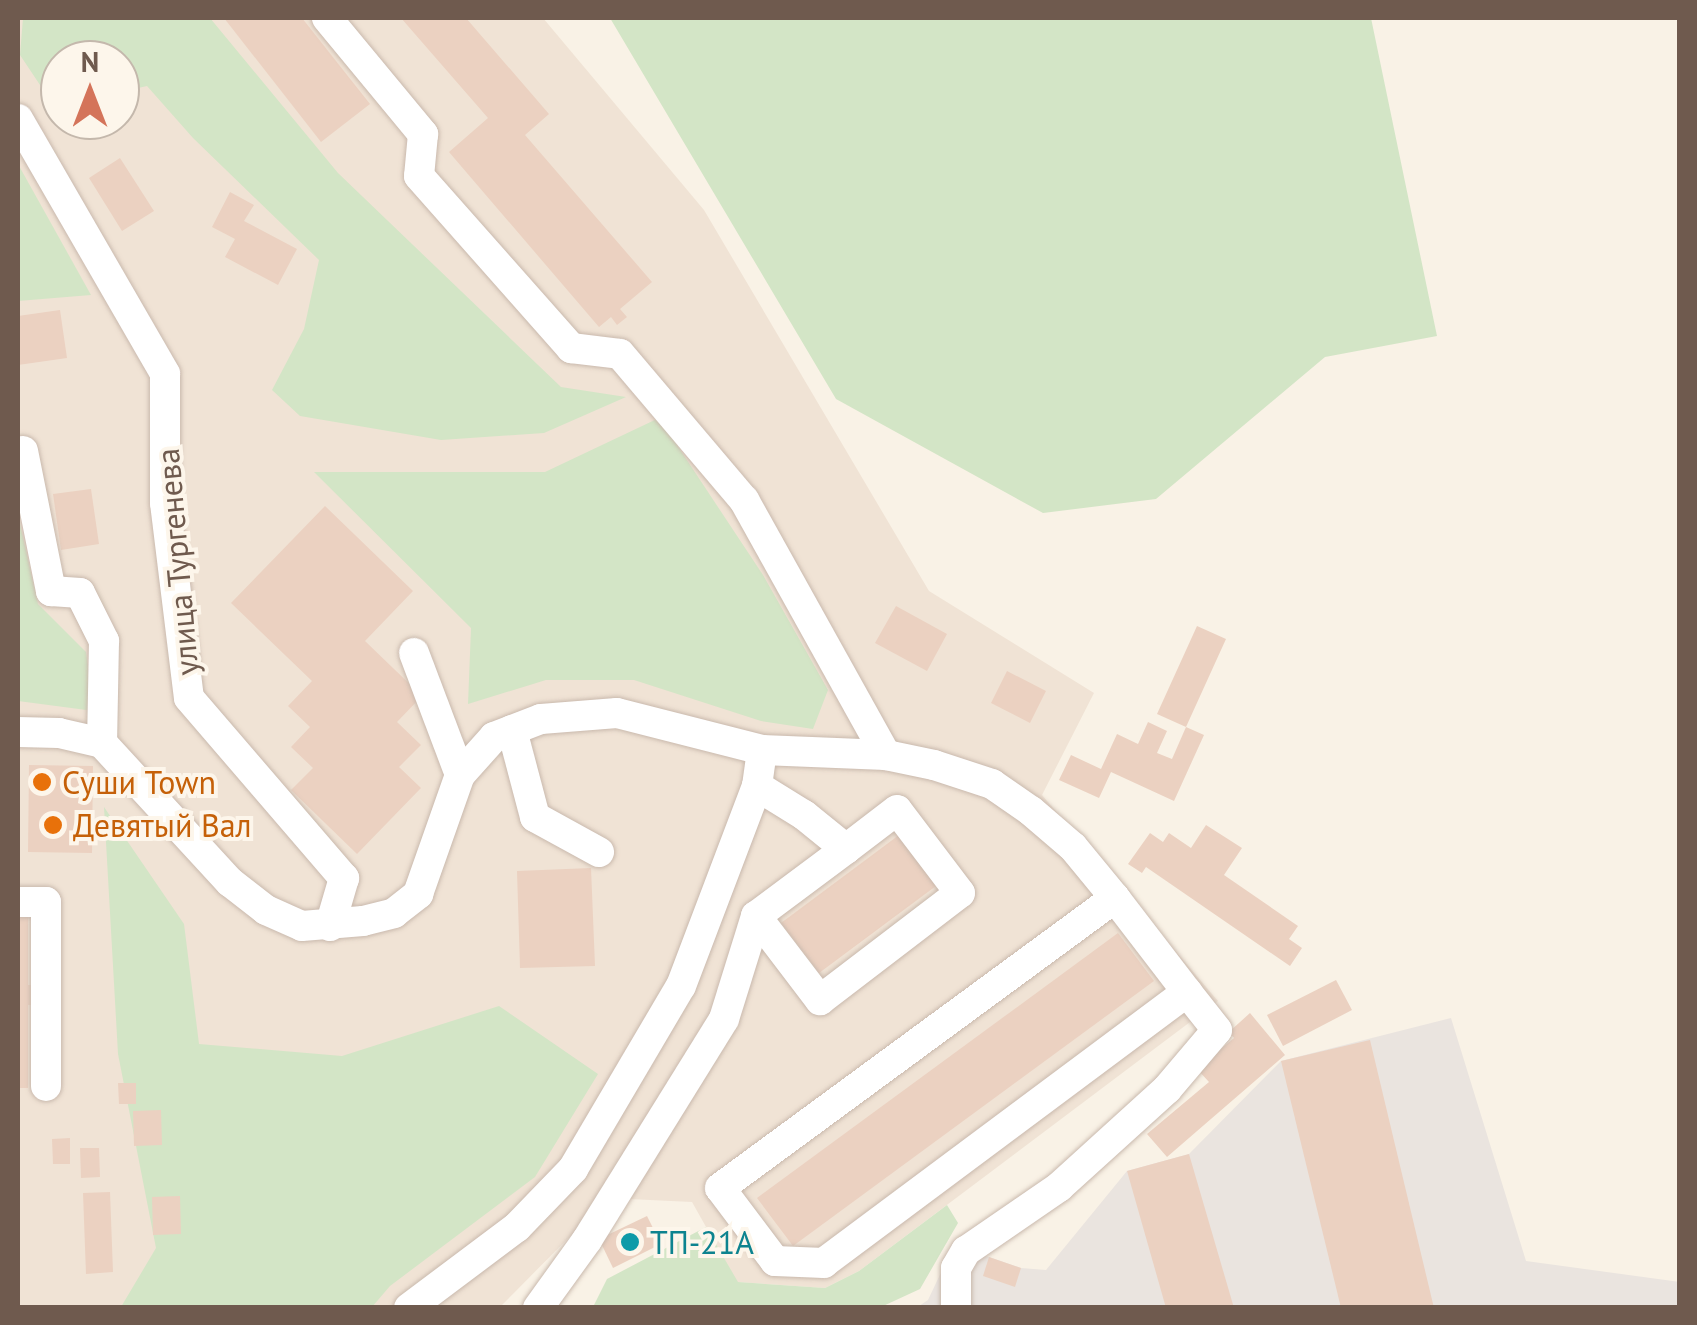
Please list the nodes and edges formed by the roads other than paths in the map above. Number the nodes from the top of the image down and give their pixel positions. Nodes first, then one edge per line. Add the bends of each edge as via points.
1 (327, 18) edge
2 (18, 119) edge
3 (23, 451) dead end
4 (414, 653) dead end
5 (512, 730) junction
6 (18, 732) edge
7 (102, 743) junction
8 (762, 750) junction
9 (886, 756) junction
10 (460, 775) junction
11 (757, 786) junction
12 (846, 849) junction
13 (598, 852) dead end
14 (1115, 898) junction
15 (18, 902) edge
16 (756, 916) junction
17 (330, 926) junction
18 (1178, 980) junction
19 (46, 1086) dead end
20 (409, 1308) edge
21 (538, 1308) edge
22 (956, 1308) edge

1 - 9 street via 423,134 420,176 571,348 620,354 744,500
2 - 17 street, улица Тургенева via 166,374 165,502 189,698 344,878
3 - 7 street via 51,591 80,593 104,641
4 - 10 street
5 - 8 street via 541,719 617,713
5 - 10 street via 494,737
5 - 13 street via 535,817
6 - 7 street
7 - 17 street via 242,892 302,926
8 - 9 street
8 - 11 street
9 - 14 street via 992,784 1073,847
10 - 17 street via 418,894 394,913
11 - 12 street
11 - 20 street via 681,986 573,1169 517,1227
12 - 16 street
12 - 16 street via 897,810 960,893 820,1000
14 - 18 street
14 - 18 street via 720,1188 774,1260 824,1263
15 - 19 street via 46,902
16 - 21 street via 724,1019
18 - 22 street via 1218,1030 1166,1089 1058,1187 966,1251 956,1272

